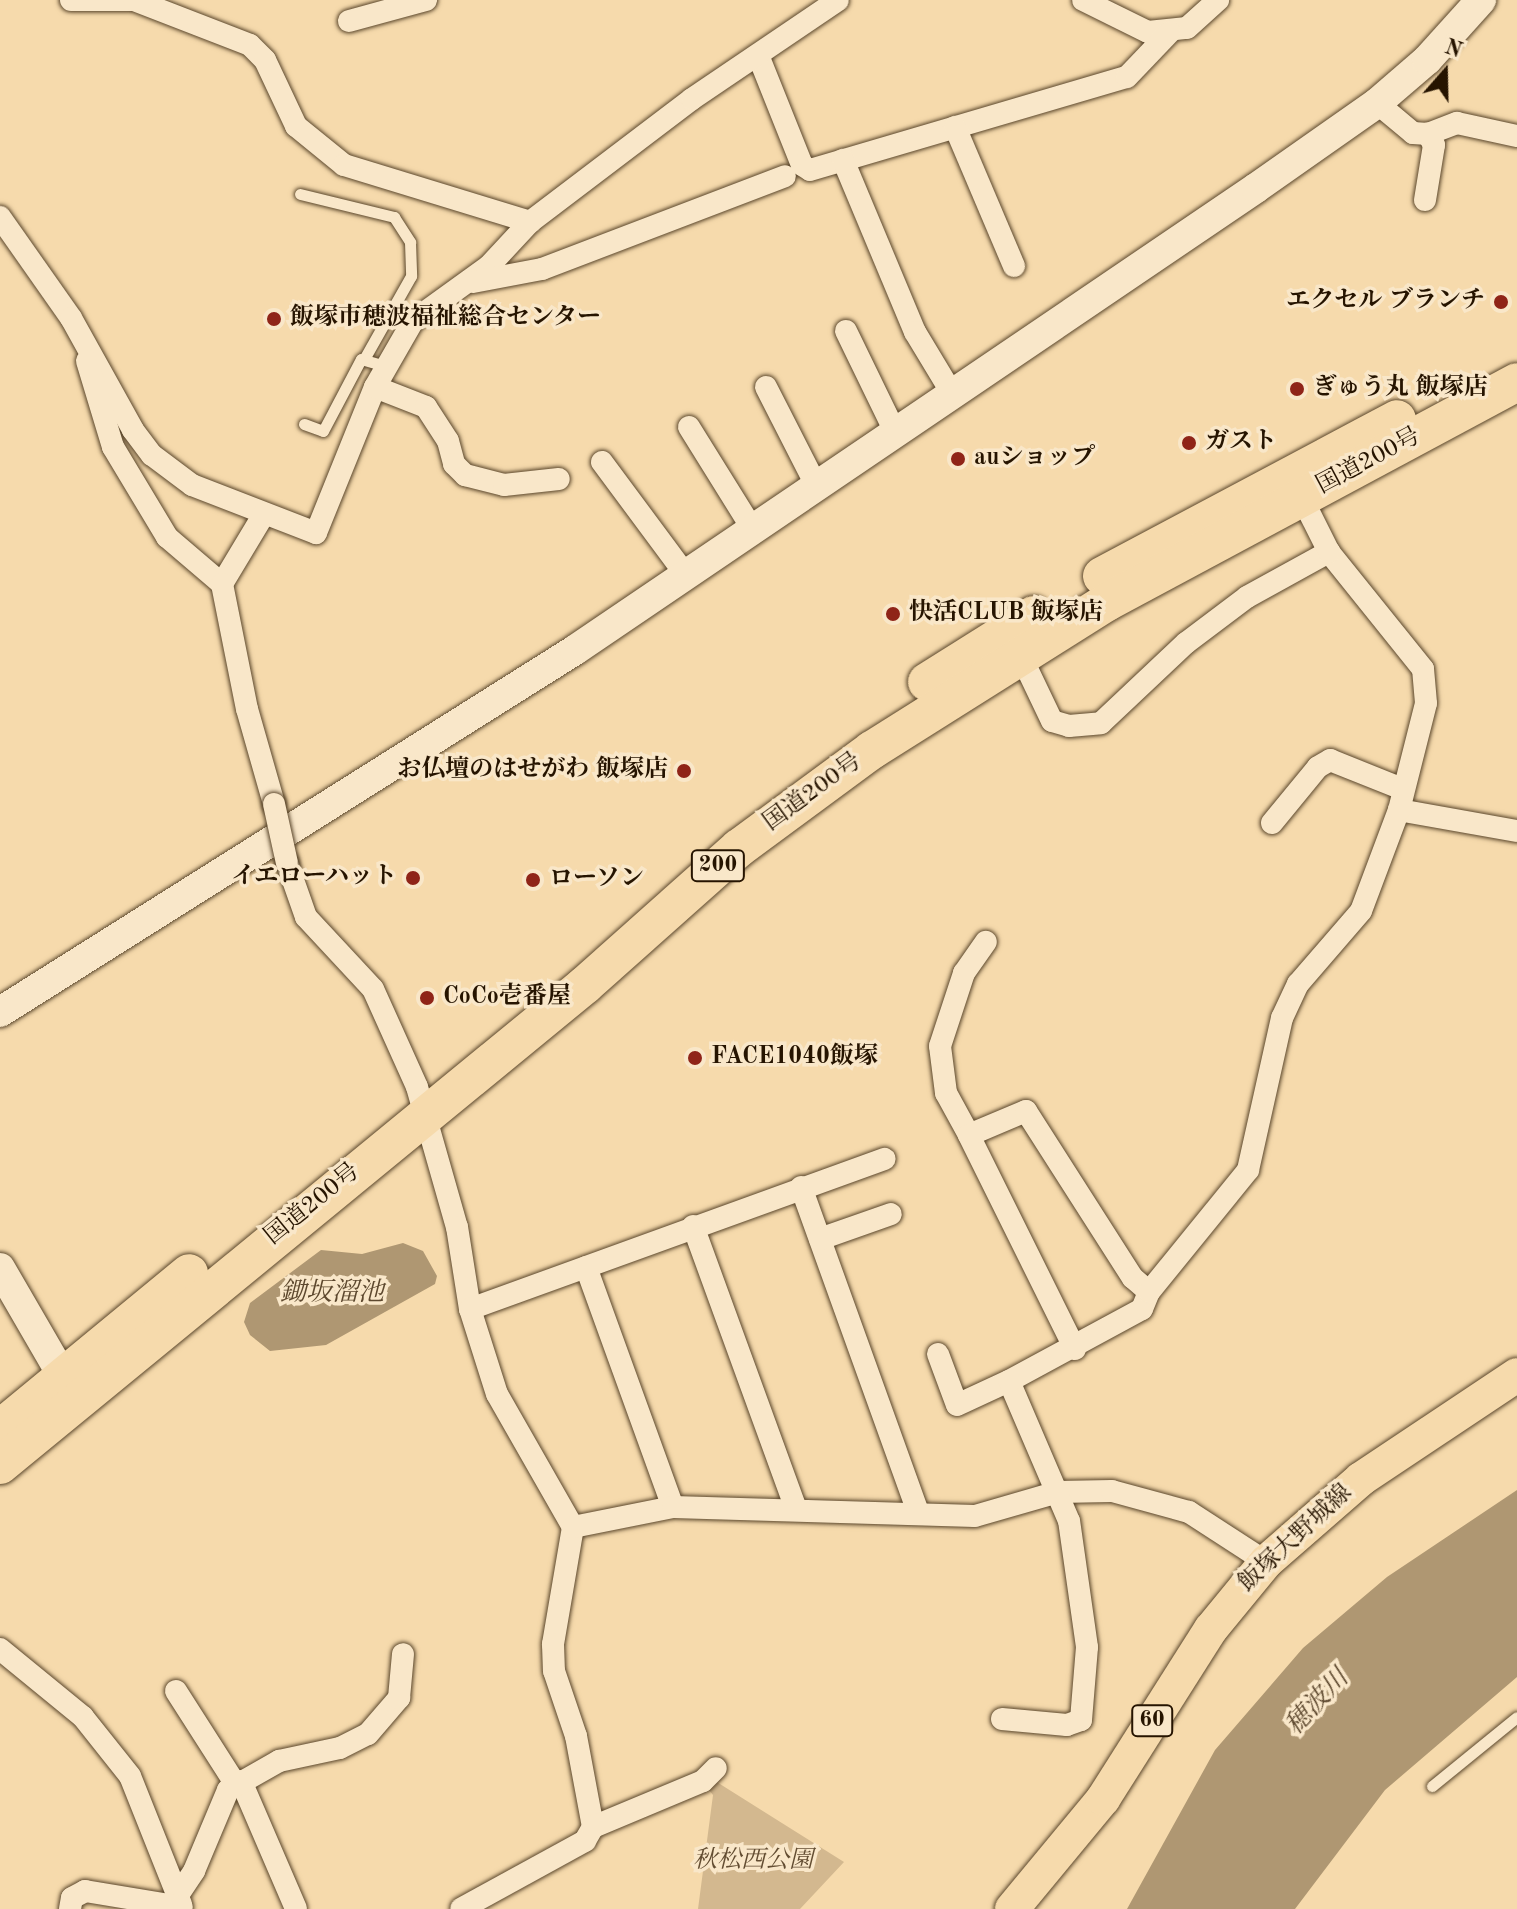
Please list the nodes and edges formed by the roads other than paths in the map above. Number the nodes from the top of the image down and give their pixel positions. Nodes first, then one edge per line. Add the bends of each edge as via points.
1 (71, 0) edge
2 (426, 0) edge
3 (838, 0) edge
4 (1083, 0) edge
5 (1218, 0) edge
6 (1481, 0) edge
7 (349, 21) dead end
8 (1170, 32) junction
9 (758, 55) junction
10 (1377, 103) junction
11 (955, 127) junction
12 (1428, 134) junction
13 (1517, 136) edge
14 (843, 160) junction
15 (785, 176) dead end
16 (300, 194) dead end
17 (1425, 200) dead end
18 (0, 217) edge
19 (530, 222) junction
20 (1014, 266) dead end
21 (468, 283) junction
22 (71, 318) junction
23 (846, 331) dead end
24 (1517, 354) edge
25 (364, 359) junction
26 (386, 366) junction
27 (1517, 382) edge
28 (375, 387) junction
29 (766, 387) dead end
30 (953, 395) junction
31 (304, 424) dead end
32 (689, 427) dead end
33 (896, 434) junction
34 (602, 462) dead end
35 (559, 479) dead end
36 (817, 487) junction
37 (1302, 498) junction
38 (264, 514) junction
39 (753, 530) junction
40 (1329, 552) junction
41 (686, 575) junction
42 (222, 584) junction
43 (1020, 654) junction
44 (1400, 799) junction
45 (1272, 823) dead end
46 (1517, 831) edge
47 (986, 942) dead end
48 (0, 1012) edge
49 (422, 1099) junction
50 (969, 1135) junction
51 (885, 1159) dead end
52 (801, 1187) junction
53 (891, 1214) dead end
54 (693, 1226) junction
55 (820, 1239) junction
56 (586, 1267) junction
57 (0, 1268) edge
58 (1149, 1292) junction
59 (470, 1309) junction
60 (1075, 1349) junction
61 (938, 1354) dead end
62 (1517, 1375) edge
63 (1009, 1381) junction
64 (71, 1384) junction
65 (0, 1429) edge
66 (0, 1465) edge
67 (1058, 1492) junction
68 (673, 1507) junction
69 (796, 1509) junction
70 (918, 1512) junction
71 (573, 1527) junction
72 (1266, 1562) junction
73 (0, 1649) edge
74 (403, 1654) dead end
75 (176, 1691) dead end
76 (1517, 1717) edge
77 (1002, 1719) dead end
78 (716, 1768) dead end
79 (238, 1783) junction
80 (1432, 1786) dead end
81 (593, 1827) junction
82 (181, 1904) edge
83 (1016, 1907) edge
84 (70, 1909) edge
85 (296, 1909) edge
86 (461, 1909) edge

1 - 19 street via 134,0 250,45 265,60 296,126 344,165
2 - 7 street
3 - 9 street
4 - 8 street via 1130,28
5 - 8 street via 1187,28
6 - 10 street via 1427,60
8 - 11 street via 1127,77
9 - 14 street via 802,165 810,170
9 - 19 street
10 - 12 street via 1398,124
10 - 30 street
11 - 14 street
11 - 20 street
12 - 13 street via 1457,123
12 - 17 street via 1434,145
14 - 30 street via 915,332
15 - 21 street via 542,269
16 - 25 lane via 394,217 410,242 411,276
18 - 22 street
19 - 21 street
21 - 26 street via 413,321
22 - 38 street via 152,455 192,485
22 - 42 street via 113,447 167,537
23 - 33 street
24 - 49 highway, 国道200号 / 200 via 1202,519 975,650 862,727 687,863
25 - 26 lane
25 - 31 lane via 356,363 323,431
26 - 28 street
27 - 37 highway, 国道200号 / 200
28 - 35 street via 426,407 448,441 454,464 465,475 504,485
28 - 38 street via 316,533
29 - 36 street
30 - 33 street
32 - 39 street
33 - 36 street
34 - 41 street
36 - 39 street
37 - 40 street
37 - 43 highway, 国道200号 / 200
38 - 42 street
39 - 41 street
40 - 43 street via 1235,606 1186,643 1101,723 1069,726 1052,721
40 - 44 street via 1427,679 1426,703
41 - 48 street
42 - 49 street, bridge via 247,709 306,917 373,989
43 - 49 highway, 国道200号 / 200 via 872,750 739,848 585,985
44 - 45 street via 1330,760 1318,767
44 - 46 street
44 - 58 street via 1361,911 1298,984 1282,1018 1248,1170
47 - 50 street via 958,984 940,1046 946,1093
49 - 59 street via 457,1227
49 - 64 highway, 国道200号 / 200
50 - 58 street via 1026,1111 1133,1278
50 - 60 street
51 - 52 street
52 - 54 street
52 - 55 street
53 - 55 street
54 - 56 street
54 - 69 street
55 - 70 street
56 - 59 street
56 - 68 street
57 - 64 street
58 - 60 street via 1142,1309
59 - 71 street via 497,1394
60 - 63 street
61 - 63 street via 957,1405
62 - 72 main road, 飯塚大野城線 / 60 via 1361,1479
63 - 67 street
64 - 65 highway, 国道200号 / 200
64 - 66 highway, 国道200号 / 200
67 - 70 street via 975,1516
67 - 72 street via 1112,1491 1170,1504
67 - 77 street via 1079,1569 1087,1647 1085,1714 1067,1725
68 - 69 street
68 - 71 street
69 - 70 street
71 - 81 street via 553,1644 554,1671 576,1736
72 - 83 main road, 飯塚大野城線 / 60 via 1211,1629 1103,1799
73 - 82 street via 83,1717 130,1776
74 - 79 street via 399,1698 368,1734 340,1748 279,1761
75 - 79 street
76 - 80 lane
78 - 81 street via 703,1781
79 - 82 street via 219,1801
79 - 85 street
81 - 86 street via 585,1841
82 - 84 street via 85,1891 72,1898

